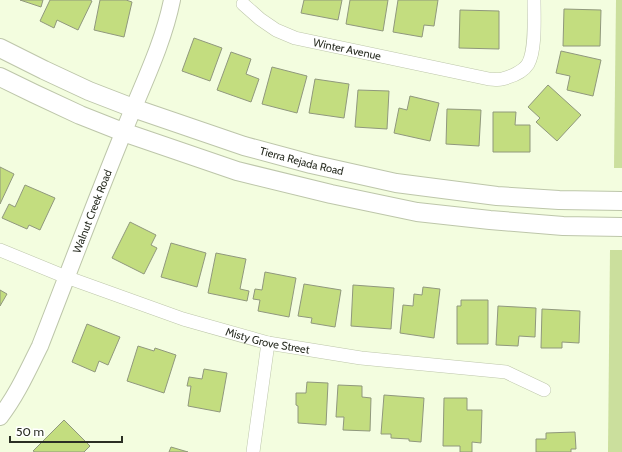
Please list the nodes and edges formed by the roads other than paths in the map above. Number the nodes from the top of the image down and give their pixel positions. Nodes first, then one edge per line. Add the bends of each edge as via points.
1 (172, 0) edge
2 (534, 0) edge
3 (243, 4) dead end
4 (0, 48) edge
5 (0, 76) edge
6 (133, 108) junction
7 (123, 132) junction
8 (622, 201) edge
9 (622, 228) edge
10 (0, 250) edge
11 (66, 277) junction
12 (268, 343) junction
13 (544, 390) dead end
14 (0, 417) edge
15 (253, 452) edge

1 - 6 street, Walnut Creek Road via 159,46
2 - 3 street, Winter Avenue via 534,42 528,64 514,76 500,80 295,38 276,30
4 - 6 main road, Tierra Rejada Road via 90,91
5 - 7 main road via 80,115
6 - 7 street, Walnut Creek Road
6 - 8 main road, Tierra Rejada Road via 244,146 396,183 497,196
7 - 9 main road via 237,171 418,212 563,226
7 - 11 street, Walnut Creek Road
10 - 11 street, Misty Grove Street
11 - 12 street, Misty Grove Street via 183,319
11 - 14 street, Walnut Creek Road via 24,380
12 - 13 street, Misty Grove Street via 362,358 506,372
12 - 15 street

